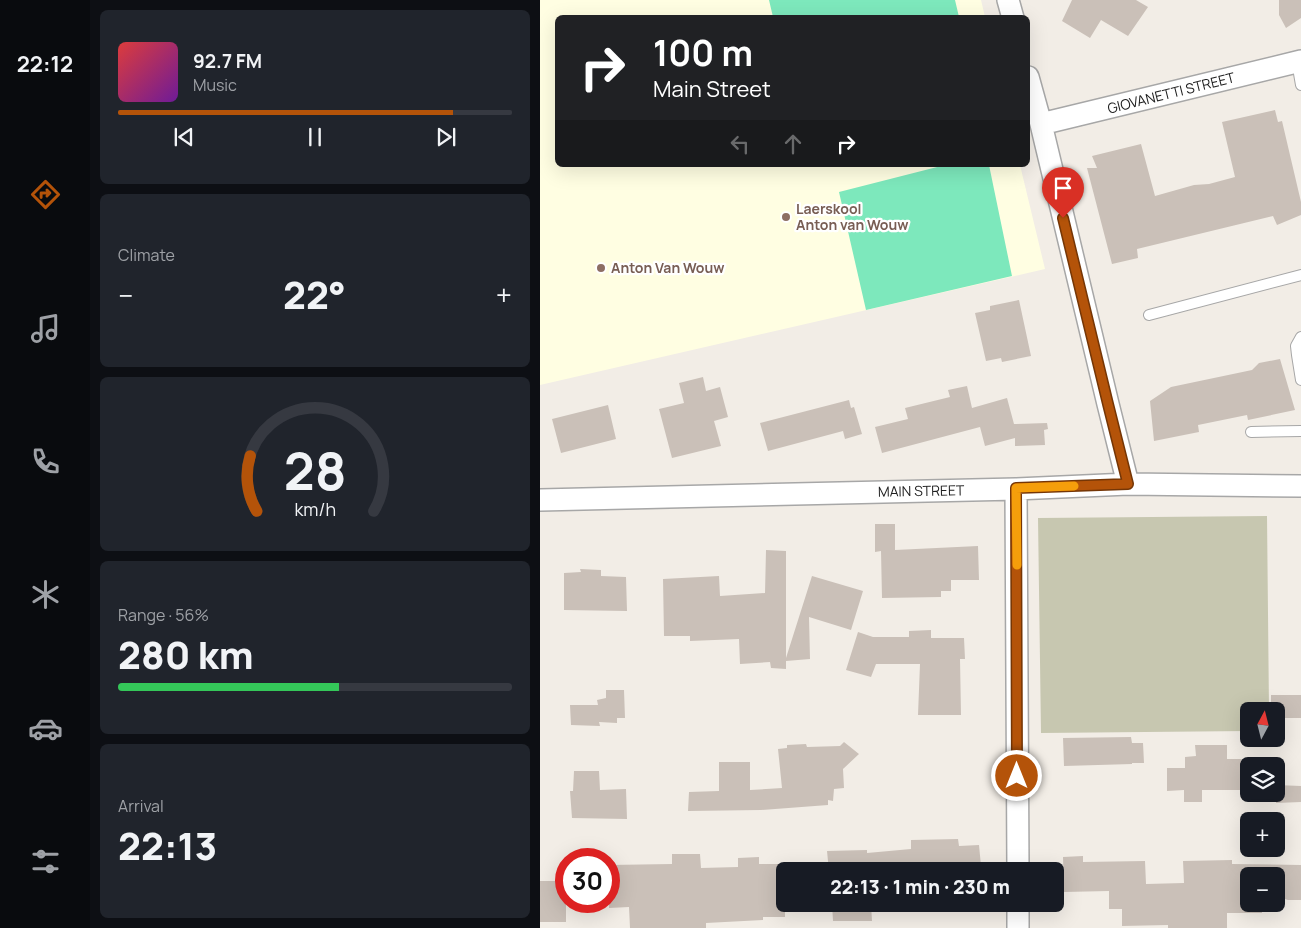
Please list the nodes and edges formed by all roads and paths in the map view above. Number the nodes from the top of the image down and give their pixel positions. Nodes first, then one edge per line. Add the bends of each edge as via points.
1 (1008, 0) edge
2 (1012, 15) edge
3 (1299, 62) edge
4 (1030, 84) edge
5 (1301, 84) edge
6 (1041, 124) junction
7 (1301, 275) edge
8 (1149, 314) dead end
9 (1301, 338) edge
10 (1301, 380) edge
11 (1301, 431) edge
12 (1251, 432) dead end
13 (1128, 484) junction
14 (1301, 486) edge
15 (1016, 488) junction
16 (540, 500) edge
17 (1018, 862) edge
18 (1018, 912) edge
19 (1018, 928) edge

1 - 2 street
3 - 5 lane
3 - 6 street, GIOVANETTI STREET
4 - 6 street
6 - 13 street
7 - 8 lane
9 - 10 lane via 1296,346
11 - 12 lane
13 - 14 street, MAIN STREET
13 - 15 street, MAIN STREET
15 - 16 street, MAIN STREET
15 - 17 street
18 - 19 street

